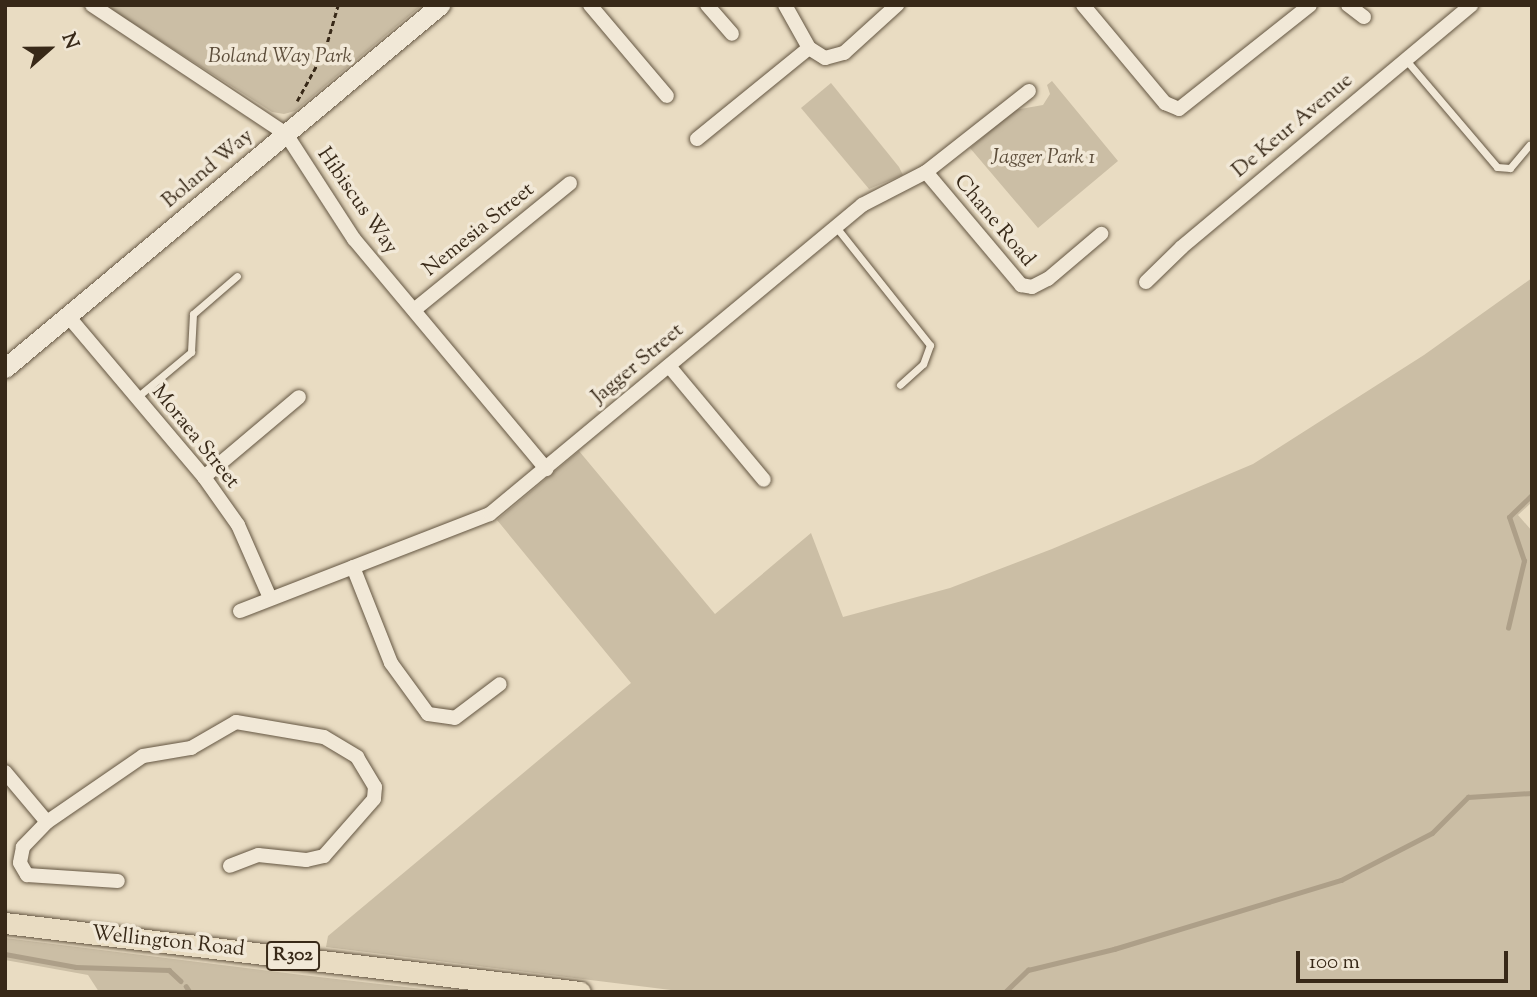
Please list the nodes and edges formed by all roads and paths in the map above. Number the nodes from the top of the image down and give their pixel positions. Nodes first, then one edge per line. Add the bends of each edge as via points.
1 (92, 5) edge
2 (338, 5) edge
3 (440, 5) edge
4 (590, 5) edge
5 (707, 5) edge
6 (785, 5) edge
7 (897, 5) edge
8 (1083, 5) edge
9 (1310, 5) edge
10 (1348, 5) edge
11 (1471, 5) edge
12 (1364, 17) dead end
13 (732, 34) dead end
14 (809, 48) junction
15 (1405, 60) junction
16 (1029, 91) dead end
17 (667, 96) dead end
18 (291, 110) dead end
19 (286, 134) junction
20 (697, 139) dead end
21 (1529, 145) dead end
22 (926, 173) junction
23 (570, 183) dead end
24 (836, 227) junction
25 (1101, 234) dead end
26 (237, 276) dead end
27 (1146, 282) dead end
28 (414, 310) junction
29 (68, 316) junction
30 (669, 366) junction
31 (5, 368) edge
32 (900, 385) dead end
33 (299, 397) dead end
34 (136, 398) junction
35 (546, 469) junction
36 (204, 477) junction
37 (764, 480) dead end
38 (353, 567) junction
39 (270, 598) junction
40 (240, 611) dead end
41 (500, 684) dead end
42 (5, 772) edge
43 (47, 822) junction
44 (230, 866) dead end
45 (118, 881) dead end
46 (5, 923) edge
47 (580, 992) edge

1 - 19 street, Hibiscus Way
2 - 18 path via 316,71
3 - 19 street, Boland Way
4 - 17 street
5 - 13 street
6 - 14 street
7 - 14 street via 839,56 825,58
8 - 9 street via 1165,103 1179,110
10 - 12 street
11 - 15 street, De Keur Avenue
14 - 20 street
15 - 21 lane via 1497,167 1510,168
15 - 27 street, De Keur Avenue
16 - 22 street, Jagger Street
19 - 28 street, Hibiscus Way via 342,224
19 - 29 street, Boland Way
22 - 24 street, Jagger Street via 869,201
22 - 25 street, Chane Road via 1021,285 1032,287 1048,279
23 - 28 street, Nemesia Street
24 - 30 street, Jagger Street
24 - 32 lane via 930,345 923,364
26 - 34 lane via 193,314 191,352
28 - 35 street, Hibiscus Way
29 - 31 street, Boland Way
29 - 34 street, Moraea Street
30 - 35 street, Jagger Street
30 - 37 street
33 - 36 street
34 - 36 street, Moraea Street
35 - 38 street, Jagger Street via 483,519
36 - 39 street, Moraea Street via 238,525
38 - 39 street, Jagger Street
38 - 41 street via 391,663 428,714 455,718
39 - 40 street, Jagger Street
42 - 43 street
43 - 44 street via 143,756 191,748 236,722 324,737 357,757 375,787 374,799 324,856 306,860 258,855
43 - 45 street via 23,847 20,863 27,875
46 - 47 main road, Wellington Road / R302

